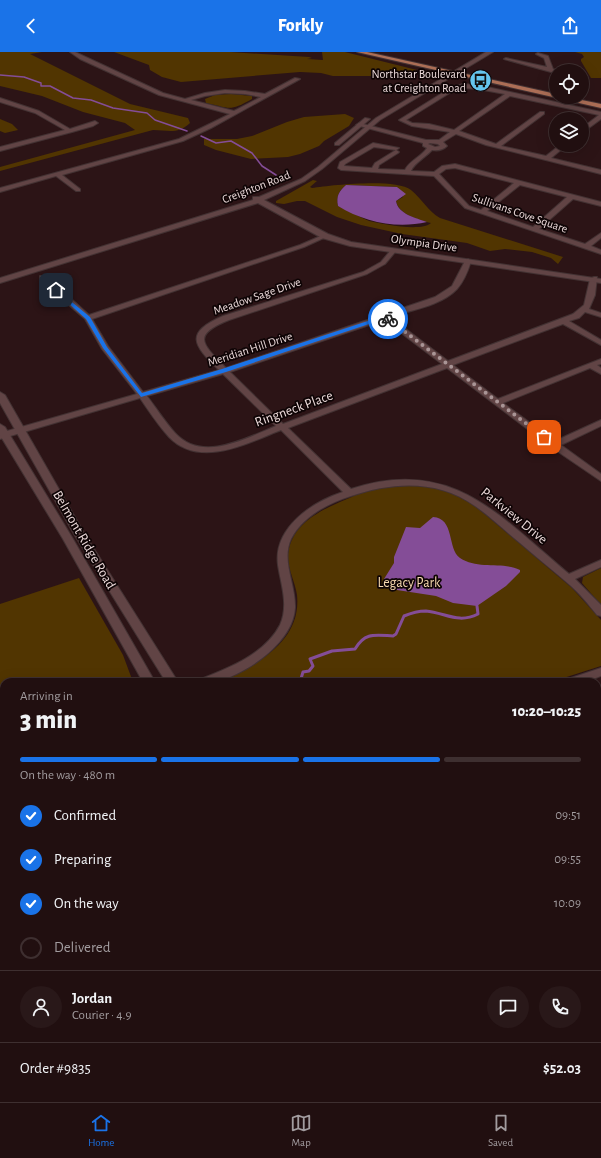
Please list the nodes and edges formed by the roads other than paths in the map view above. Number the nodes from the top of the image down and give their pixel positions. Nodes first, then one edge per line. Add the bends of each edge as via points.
1 (72, 52) edge
2 (360, 52) edge
3 (383, 52) edge
4 (480, 52) edge
5 (490, 52) edge
6 (539, 53) edge
7 (506, 60) dead end
8 (522, 63) junction
9 (550, 64) edge
10 (461, 69) junction
11 (549, 69) edge
12 (453, 70) junction
13 (445, 72) junction
14 (297, 78) dead end
15 (549, 88) edge
16 (509, 94) junction
17 (549, 95) edge
18 (266, 96) junction
19 (589, 97) edge
20 (0, 100) edge
21 (601, 100) edge
22 (184, 101) junction
23 (589, 104) edge
24 (601, 106) edge
25 (234, 113) junction
26 (542, 114) dead end
27 (601, 115) edge
28 (95, 123) dead end
29 (590, 124) joint
30 (359, 125) junction
31 (368, 127) junction
32 (601, 127) edge
33 (70, 131) junction
34 (453, 132) junction
35 (428, 145) junction
36 (497, 146) junction
37 (0, 149) edge
38 (554, 152) edge
39 (546, 158) junction
40 (374, 170) junction
41 (408, 171) junction
42 (600, 171) edge
43 (57, 174) junction
44 (435, 174) junction
45 (519, 182) junction
46 (0, 190) edge
47 (78, 190) dead end
48 (572, 196) junction
49 (256, 198) junction
50 (601, 204) edge
51 (482, 212) junction
52 (534, 230) junction
53 (325, 236) junction
54 (601, 236) edge
55 (586, 247) junction
56 (393, 251) junction
57 (601, 252) edge
58 (468, 262) junction
59 (0, 274) edge
60 (43, 278) dead end
61 (598, 280) edge
62 (0, 281) edge
63 (585, 310) junction
64 (601, 315) edge
65 (384, 317) junction
66 (88, 318) junction
67 (564, 321) junction
68 (601, 343) edge
69 (601, 361) edge
70 (446, 364) junction
71 (591, 365) junction
72 (224, 370) junction
73 (601, 372) edge
74 (0, 395) edge
75 (141, 395) junction
76 (497, 402) junction
77 (601, 423) edge
78 (282, 427) junction
79 (20, 430) junction
80 (2, 433) edge
81 (554, 445) junction
82 (601, 478) edge
83 (350, 493) junction
84 (601, 563) edge
85 (568, 578) junction
86 (601, 612) edge
87 (601, 672) edge
88 (147, 678) edge
89 (169, 678) edge
90 (215, 678) edge
91 (584, 678) edge

1 - 22 street via 144,87
2 - 13 main road
3 - 12 main road
4 - 12 street, Creighton Road
5 - 10 street, Creighton Road
6 - 8 street
6 - 9 street via 546,57
7 - 8 street
8 - 11 street
10 - 12 street, Creighton Road
10 - 15 main road
12 - 13 street, Creighton Road
12 - 17 main road
12 - 31 street, Creighton Road
13 - 30 street, Creighton Road
14 - 18 street
16 - 27 street
16 - 34 street
16 - 34 street via 478,87 454,88 402,120
18 - 22 street via 224,90
18 - 25 street
19 - 21 main road
20 - 33 street via 37,112
22 - 25 street
23 - 24 main road
25 - 43 street via 181,140
26 - 36 street
27 - 29 street
28 - 33 street
29 - 32 street
30 - 31 street
30 - 49 street, Creighton Road via 311,166
31 - 35 street
31 - 49 street, Creighton Road via 311,174 292,186
33 - 37 street
34 - 35 street via 440,142 444,144 443,147
34 - 36 street
35 - 41 street via 424,156 410,166
36 - 39 street
38 - 39 street
39 - 42 street
40 - 40 street via 341,168 341,164 373,145 396,150 377,164
40 - 41 street
41 - 44 street
43 - 46 street
43 - 47 street
44 - 45 street via 444,167 455,166
44 - 51 street, Sullivans Cove Square via 462,204
45 - 48 street
45 - 51 street
48 - 50 street
48 - 52 street
49 - 53 street, Olympia Drive
49 - 59 street, Creighton Road
49 - 62 street, Creighton Road
51 - 52 street, Sullivans Cove Square
52 - 55 street, Sullivans Cove Square
53 - 56 street, Olympia Drive via 356,245
53 - 66 street
54 - 55 street
55 - 57 street, Sullivans Cove Square
56 - 58 street, Olympia Drive
56 - 72 street, Meadow Sage Drive via 383,263 365,273 273,302 209,326 199,341 210,357
58 - 61 street, Olympia Drive
58 - 65 street, Meridian Hill Drive via 458,284 448,293
60 - 66 street, Ringneck Place
61 - 63 street
63 - 64 street
63 - 67 street, Ringneck Place
65 - 70 street
65 - 72 street, Meridian Hill Drive
66 - 75 street, Ringneck Place via 105,347
67 - 68 street
67 - 70 street, Ringneck Place
69 - 71 street
70 - 76 street
70 - 78 street, Ringneck Place
71 - 73 street
71 - 76 street
72 - 75 street, Meridian Hill Drive
72 - 78 street, Meadow Sage Drive
74 - 79 street, Belmont Ridge Road
75 - 78 street, Ringneck Place via 173,436 189,447 214,450
75 - 79 street, Meridian Hill Drive
76 - 81 street
77 - 81 street
78 - 83 street, Meadow Sage Drive
79 - 80 street, Meridian Hill Drive
79 - 89 street, Belmont Ridge Road via 100,570
80 - 88 street, Belmont Ridge Road via 68,539
81 - 82 street
83 - 85 street, Parkview Drive via 398,482 415,482 451,490 479,504
83 - 90 street, Parkview Drive via 313,509 293,528 287,538 283,566 289,593 289,617 274,642 256,658
84 - 85 street
85 - 86 street, Parkview Drive
87 - 91 street

